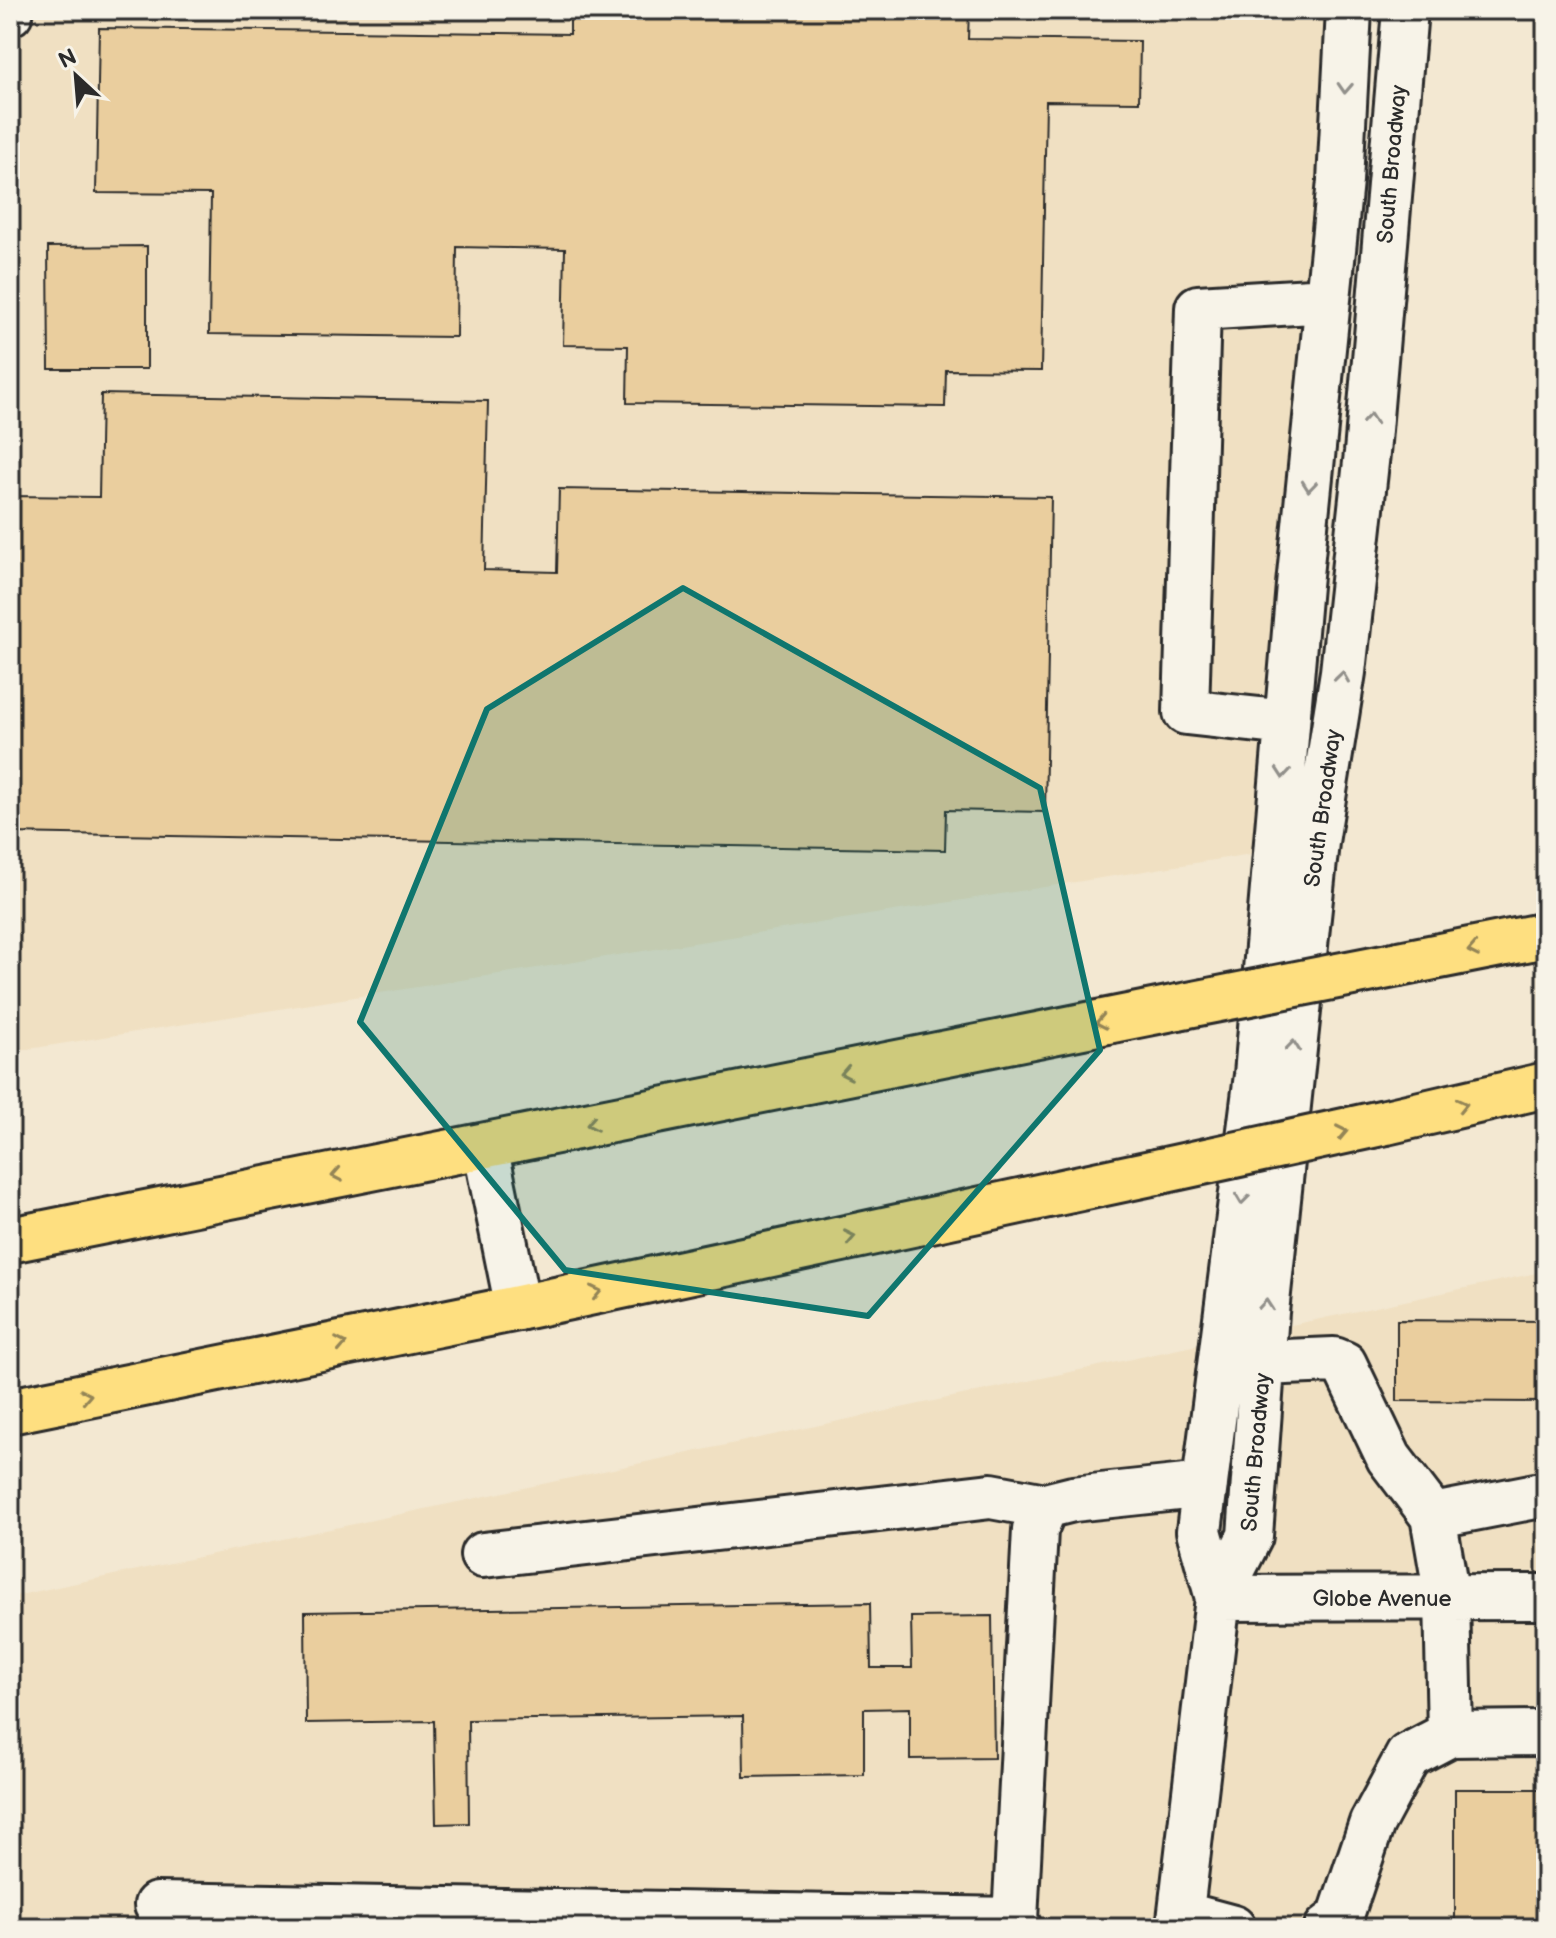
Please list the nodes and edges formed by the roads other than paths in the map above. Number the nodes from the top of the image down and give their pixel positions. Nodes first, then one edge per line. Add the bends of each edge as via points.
1 (1405, 10) edge
2 (1344, 18) edge
3 (1328, 300) junction
4 (1287, 723) junction
5 (1546, 935) edge
6 (1546, 1085) edge
7 (485, 1146) junction
8 (10, 1240) edge
9 (518, 1308) junction
10 (1262, 1363) junction
11 (10, 1411) edge
12 (1205, 1485) junction
13 (1546, 1494) edge
14 (1045, 1506) junction
15 (1433, 1516) junction
16 (483, 1555) dead end
17 (1447, 1597) junction
18 (1546, 1597) edge
19 (1218, 1598) junction
20 (1546, 1733) edge
21 (1450, 1734) junction
22 (157, 1905) dead end
23 (1180, 1921) edge
24 (1017, 1924) edge
25 (1233, 1928) edge
26 (1327, 1928) edge

10 -> 1 street, South Broadway via 1312,873 1343,672 1365,468
2 -> 3 street, South Broadway via 1340,181
3 -> 4 street, South Broadway
3 - 4 street via 1198,308 1186,712
4 -> 12 street, South Broadway via 1257,1075
5 -> 7 highway, bridge
9 -> 6 highway, bridge
7 -> 8 highway
7 - 9 street
11 -> 9 highway
10 - 15 street via 1344,1364 1389,1458
10 - 19 street, South Broadway via 1250,1536
12 - 14 street
12 - 19 street, South Broadway via 1199,1531
13 - 15 street
14 - 16 street via 991,1496
14 - 24 street via 1035,1530
15 - 17 street
17 - 18 street, Globe Avenue
17 - 19 street, Globe Avenue
17 - 21 street
19 - 23 street, South Broadway
20 - 21 street
21 - 26 street via 1408,1756 1372,1823 1340,1918
22 - 24 street
23 - 25 street

